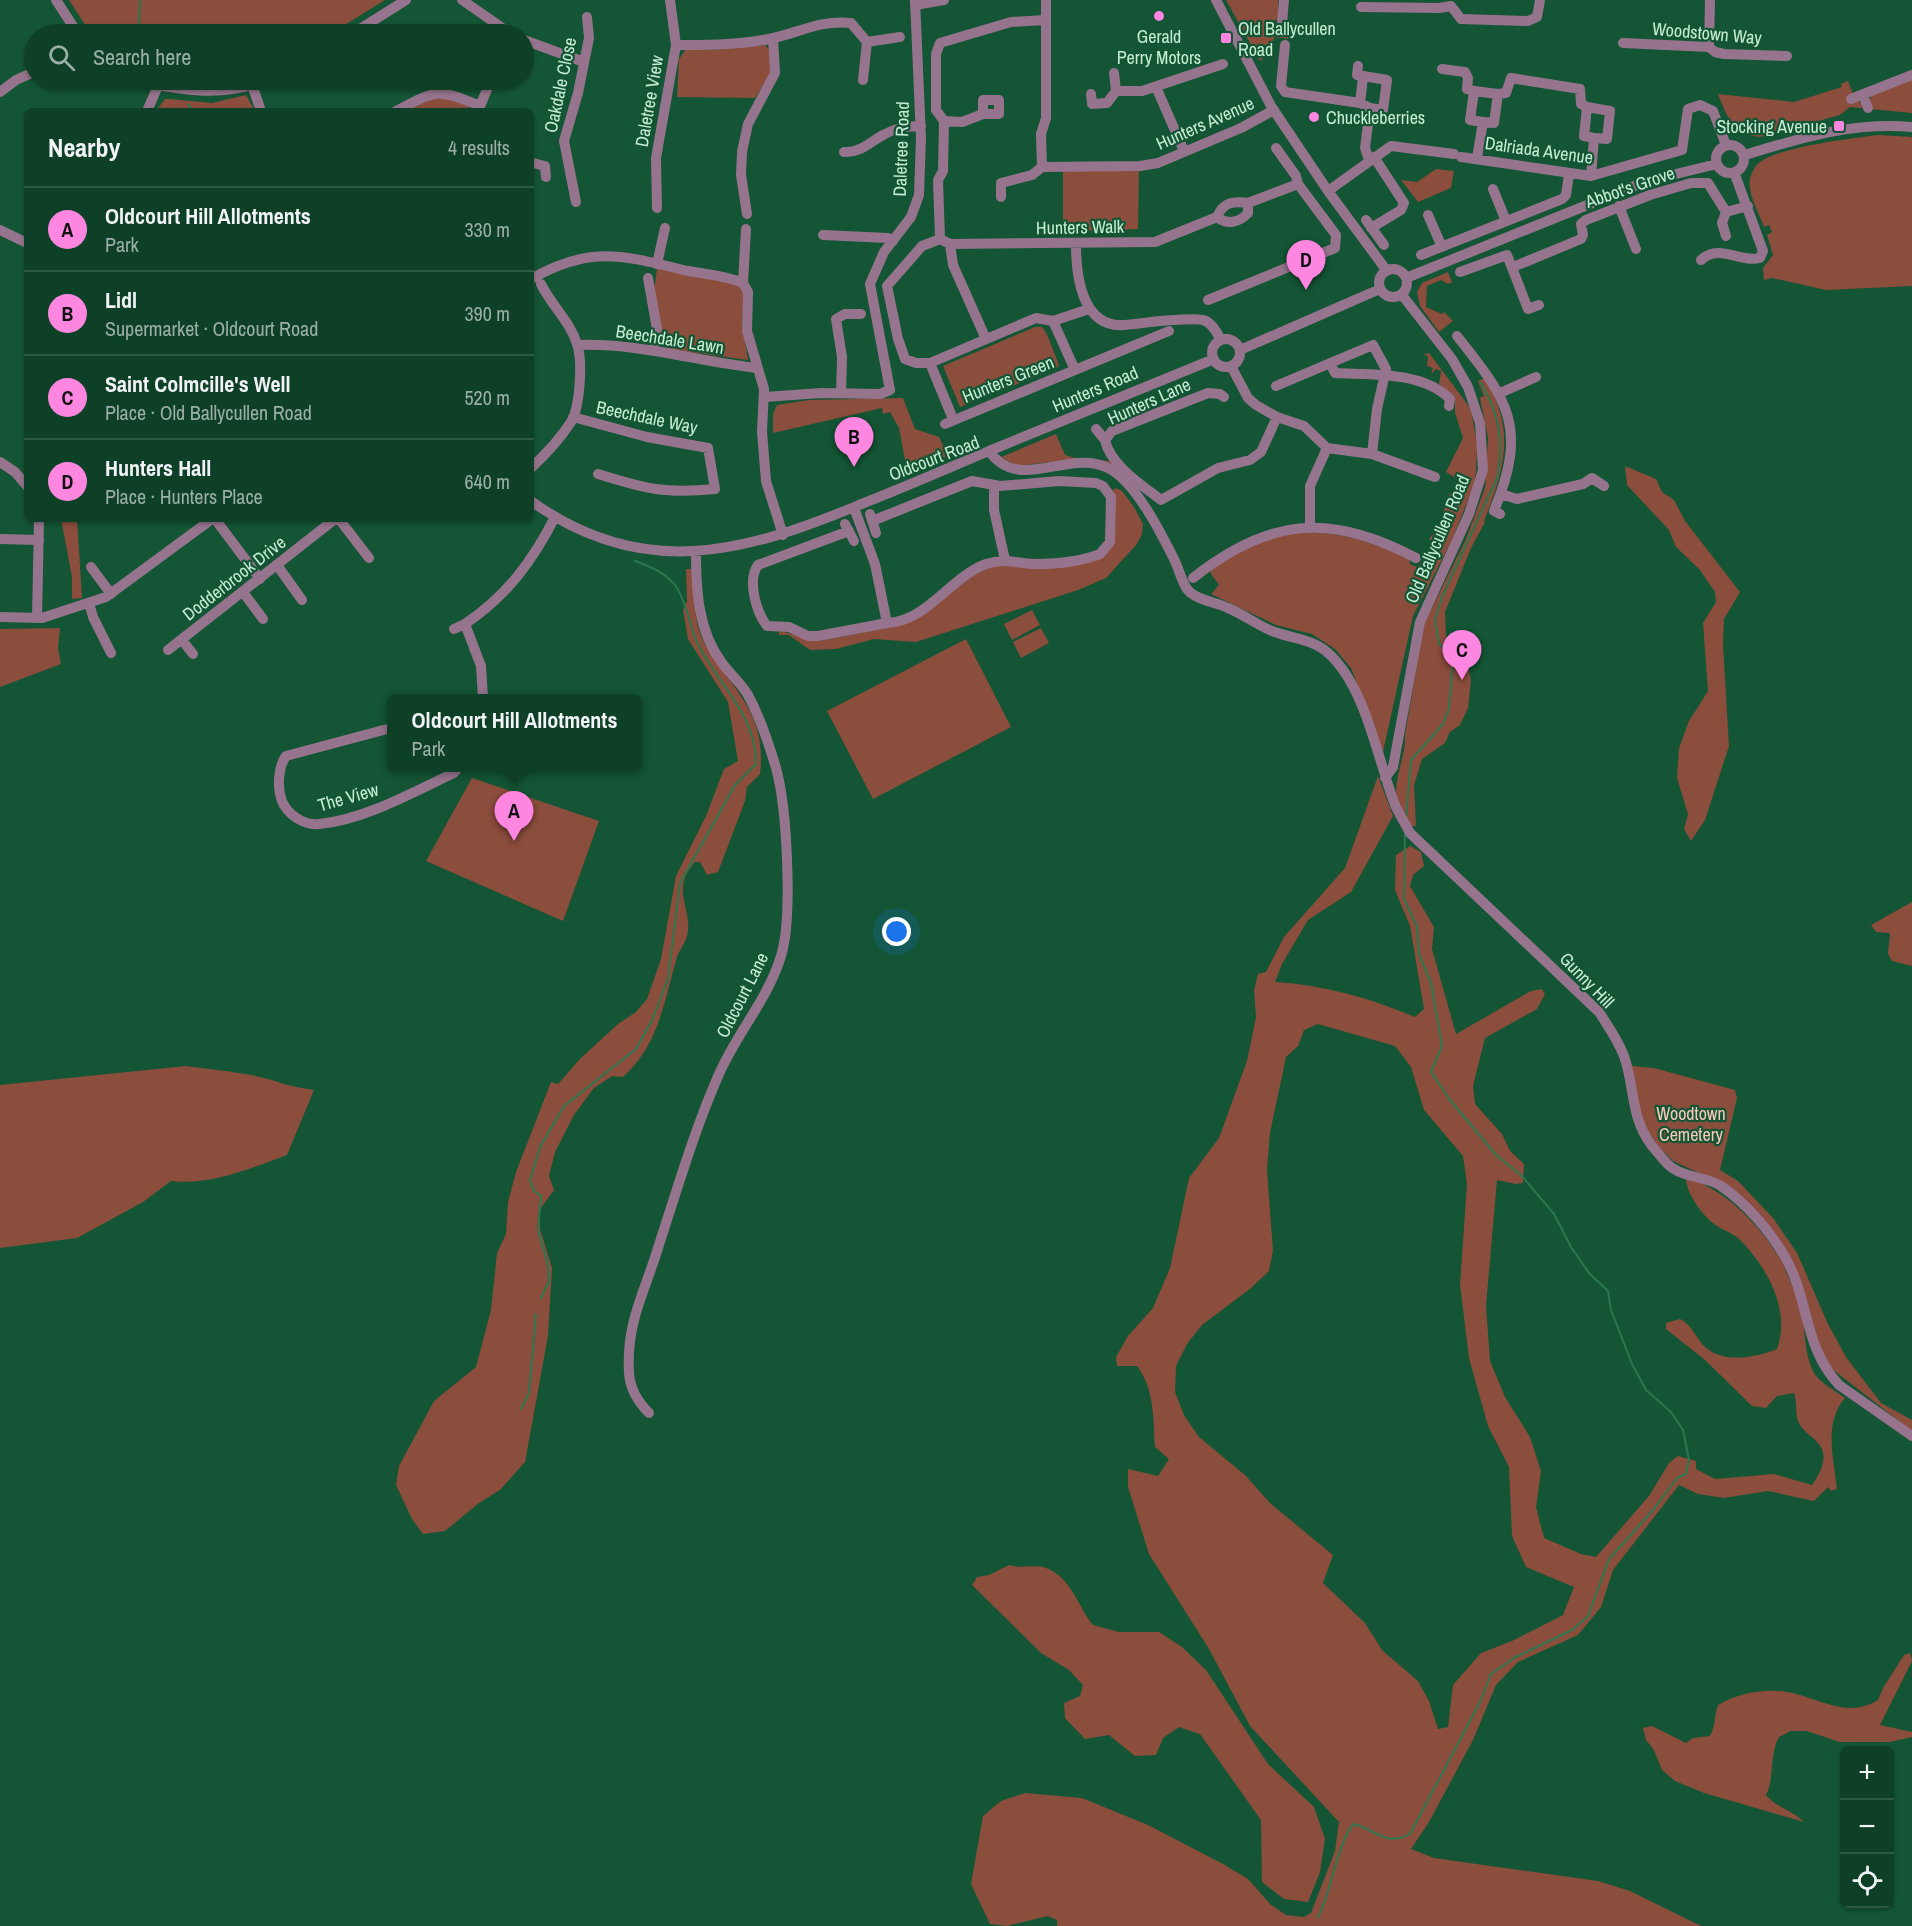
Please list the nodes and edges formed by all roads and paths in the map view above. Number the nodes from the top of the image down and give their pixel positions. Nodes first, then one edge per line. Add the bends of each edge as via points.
1 (56, 0) edge
2 (406, 0) edge
3 (462, 0) edge
4 (670, 0) edge
5 (944, 0) edge
6 (1046, 0) edge
7 (1215, 0) edge
8 (1284, 0) edge
9 (1540, 0) edge
10 (1710, 0) edge
11 (915, 2) edge
12 (1450, 3) edge
13 (1361, 7) dead end
14 (587, 17) dead end
15 (1045, 20) junction
16 (1282, 23) dead end
17 (72, 24) edge
18 (368, 24) edge
19 (495, 24) edge
20 (773, 38) junction
21 (900, 38) dead end
22 (867, 42) junction
23 (1623, 43) dead end
24 (534, 44) edge
25 (676, 45) junction
26 (1285, 45) dead end
27 (1709, 46) junction
28 (1787, 56) dead end
29 (584, 62) junction
30 (1223, 64) dead end
31 (1358, 66) dead end
32 (1443, 69) dead end
33 (1114, 73) dead end
34 (1912, 75) edge
35 (24, 76) edge
36 (1364, 77) junction
37 (863, 80) dead end
38 (1156, 87) junction
39 (156, 90) edge
40 (196, 90) edge
41 (227, 90) edge
42 (253, 90) edge
43 (487, 90) edge
44 (1116, 91) junction
45 (1474, 91) junction
46 (0, 92) edge
47 (1091, 94) dead end
48 (1498, 94) junction
49 (1863, 95) junction
50 (1851, 99) dead end
51 (1365, 106) junction
52 (1587, 107) junction
53 (148, 108) edge
54 (260, 108) edge
55 (402, 108) edge
56 (479, 108) edge
57 (1868, 108) dead end
58 (1274, 111) junction
59 (983, 114) dead end
60 (944, 121) junction
61 (1483, 122) junction
62 (921, 126) junction
63 (1912, 127) edge
64 (1594, 138) junction
65 (1726, 145) junction
66 (1276, 148) dead end
67 (1184, 151) junction
68 (844, 152) dead end
69 (1744, 155) junction
70 (1371, 159) junction
71 (1477, 159) junction
72 (566, 160) junction
73 (534, 164) edge
74 (1717, 164) junction
75 (1042, 167) junction
76 (1734, 172) junction
77 (1569, 174) junction
78 (1592, 176) junction
79 (1298, 184) junction
80 (1493, 189) dead end
81 (1328, 191) junction
82 (1001, 197) dead end
83 (576, 202) dead end
84 (1248, 203) junction
85 (1618, 206) junction
86 (1748, 206) junction
87 (657, 208) dead end
88 (1726, 212) junction
89 (747, 214) dead end
90 (1428, 215) dead end
91 (1216, 217) junction
92 (1506, 221) junction
93 (664, 228) dead end
94 (747, 229) dead end
95 (0, 230) edge
96 (823, 235) dead end
97 (1726, 236) dead end
98 (892, 241) junction
99 (945, 241) junction
100 (24, 242) edge
101 (1648, 244) dead end
102 (1076, 245) junction
103 (1384, 245) dead end
104 (1442, 247) junction
105 (1421, 255) dead end
106 (1701, 260) dead end
107 (657, 264) junction
108 (1513, 267) junction
109 (1388, 271) junction
110 (1460, 272) dead end
111 (648, 278) dead end
112 (1406, 278) junction
113 (536, 282) edge
114 (743, 283) junction
115 (1380, 289) junction
116 (1402, 295) junction
117 (1208, 300) dead end
118 (1539, 305) dead end
119 (1089, 309) junction
120 (861, 314) dead end
121 (1053, 321) junction
122 (1169, 331) dead end
123 (1457, 336) dead end
124 (986, 339) junction
125 (1221, 340) junction
126 (578, 345) junction
127 (654, 349) junction
128 (1240, 350) junction
129 (1214, 360) junction
130 (930, 363) junction
131 (1330, 363) junction
132 (1231, 366) junction
133 (757, 368) junction
134 (1075, 370) junction
135 (1386, 375) junction
136 (1476, 375) junction
137 (1536, 377) dead end
138 (1276, 386) dead end
139 (841, 393) junction
140 (1500, 393) junction
141 (765, 397) junction
142 (1224, 397) dead end
143 (1449, 406) dead end
144 (573, 417) junction
145 (1277, 417) junction
146 (1096, 429) dead end
147 (1105, 440) junction
148 (1327, 448) junction
149 (989, 451) junction
150 (1372, 454) junction
151 (0, 462) edge
152 (534, 465) edge
153 (598, 474) dead end
154 (1435, 477) dead end
155 (24, 482) edge
156 (994, 486) junction
157 (1604, 486) dead end
158 (1501, 494) junction
159 (534, 503) edge
160 (854, 508) junction
161 (1500, 514) dead end
162 (555, 517) junction
163 (39, 522) edge
164 (210, 522) edge
165 (216, 522) edge
166 (333, 522) edge
167 (339, 522) edge
168 (1310, 526) junction
169 (849, 532) dead end
170 (876, 533) dead end
171 (783, 535) junction
172 (0, 539) edge
173 (39, 540) junction
174 (696, 552) junction
175 (369, 558) dead end
176 (1416, 558) dead end
177 (1005, 560) junction
178 (277, 566) junction
179 (91, 567) dead end
180 (1193, 578) dead end
181 (260, 579) junction
182 (243, 592) junction
183 (111, 594) junction
184 (302, 600) dead end
185 (89, 603) junction
186 (0, 617) edge
187 (37, 618) junction
188 (263, 619) dead end
189 (887, 623) junction
190 (465, 624) junction
191 (454, 629) dead end
192 (182, 640) junction
193 (168, 650) dead end
194 (111, 653) dead end
195 (193, 654) dead end
196 (483, 694) edge
197 (387, 729) edge
198 (455, 772) edge
199 (1384, 774) junction
200 (649, 1413) dead end
201 (1912, 1436) edge

1 - 17 street
2 - 18 street
3 - 19 street
4 - 25 street, Daletree View
5 - 11 street
6 - 15 street
7 - 58 street
8 - 16 street
9 - 12 street via 1540,11 1534,21 1461,19
10 - 27 street
11 - 62 street, Daletree Road
12 - 13 street via 1439,8
14 - 29 street, Oakdale Close via 589,38
15 - 60 street via 1011,22 940,43 936,54 936,111
15 - 75 street via 1047,118 1041,134
20 - 22 street via 836,21 851,23
20 - 25 street via 742,44
20 - 89 street via 775,73 748,124 742,152
21 - 22 street
22 - 37 street
23 - 27 street, Woodstown Way
24 - 29 street
25 - 87 street, Daletree View via 656,158
26 - 51 street via 1281,86 1285,92
27 - 28 street, Woodstown Way via 1724,54
29 - 72 street, Oakdale Close via 564,141
30 - 38 street
31 - 36 street via 1357,75
32 - 45 street via 1465,72 1467,89
33 - 44 street
34 - 49 street
35 - 46 street
36 - 51 street
36 - 51 street via 1387,80 1383,110
38 - 44 street
38 - 67 street
39 - 53 street
40 - 41 street
42 - 54 street
43 - 56 street
44 - 47 street via 1107,103 1092,104
45 - 48 street
45 - 61 street via 1470,120
48 - 52 street via 1506,93 1511,78 1575,86 1580,89 1581,104
48 - 61 street via 1494,123
49 - 50 street
49 - 57 street
51 - 70 street via 1365,148
52 - 64 street via 1584,136
52 - 64 street via 1610,111 1607,139
55 - 56 street via 429,93 439,92
58 - 67 street, Hunters Avenue
58 - 81 street
59 - 60 street via 962,122
60 - 99 street via 943,171 938,180
61 - 71 street
62 - 68 street via 905,126
62 - 98 street, Daletree Road via 919,195 911,217
63 - 69 street via 1830,130
64 - 78 street
65 - 69 street via 1735,146
65 - 74 street via 1716,154
65 - 78 street, Dalriada Avenue via 1713,111 1707,106 1692,106 1688,110 1682,150
66 - 79 street
67 - 75 street, Hunters Avenue via 1140,166
69 - 76 street via 1743,164
70 - 71 street, Dalriada Avenue via 1391,146
70 - 81 street, Dalriada Avenue
70 - 103 street via 1404,202 1401,210 1368,224
71 - 77 street, Dalriada Avenue
72 - 73 street, Oakdale Close via 545,172
72 - 83 street, Oakdale Close
74 - 76 street via 1725,172
74 - 112 street via 1647,181
75 - 82 street, Hunters Avenue via 1032,175 1001,183
76 - 86 street
77 - 78 street, Dalriada Avenue
77 - 92 street via 1562,199
79 - 84 street, Hunters Walk
79 - 117 street via 1336,236 1335,248
80 - 92 street
81 - 109 street
84 - 91 street, Hunters Walk via 1230,202
84 - 91 street, Hunters Walk via 1248,213 1235,222 1223,222
85 - 88 street, Abbot's Grove via 1706,182 1713,187
85 - 101 street via 1634,250
85 - 108 street, Abbot's Grove via 1584,221 1583,235 1578,240
86 - 88 street
86 - 106 street via 1762,242 1760,258 1719,252
88 - 97 street via 1722,223
90 - 104 street
91 - 102 street, Hunters Walk via 1155,242
92 - 104 street
93 - 107 street
94 - 114 street
95 - 100 street
96 - 98 street
98 - 139 street, Daletree Road via 870,284 891,387 888,392
99 - 102 street, Hunters Walk
99 - 124 street
99 - 130 street via 922,246 887,286 905,359
102 - 119 street via 1075,271
104 - 105 street
107 - 113 street via 619,256 588,257 564,262
107 - 114 street
108 - 110 street via 1504,254
108 - 118 street via 1525,310
109 - 112 street via 1397,270
109 - 115 street via 1381,277
111 - 127 street via 657,329
112 - 116 street
113 - 126 street via 564,316
114 - 133 street via 748,292 747,331
115 - 116 street via 1390,297
115 - 128 street
116 - 136 street, Old Ballycullen Road
119 - 121 street
119 - 125 street via 1101,321 1123,326 1156,320 1204,320
120 - 139 street via 845,314 836,319 842,357
121 - 124 street via 1036,318
121 - 134 street, Hunters Green
122 - 134 street, Hunters Green
123 - 136 street
124 - 130 street
125 - 128 street via 1235,342
125 - 129 street via 1214,346
126 - 127 street, Beechdale Lawn
126 - 144 street via 579,385
127 - 133 street, Beechdale Lawn via 703,362
128 - 132 street via 1238,362
129 - 132 street
129 - 149 street, Hunters Road
130 - 134 street, Hunters Green via 949,422
131 - 135 street via 1335,373
131 - 135 street via 1373,345
131 - 138 street
132 - 145 street via 1248,398
133 - 141 street
135 - 143 street via 1434,382 1450,399
135 - 150 street
136 - 140 street
136 - 199 street, Old Ballycullen Road via 1483,455 1480,485 1420,622 1393,767
137 - 140 street
139 - 141 street
140 - 158 street via 1509,421 1510,446
141 - 171 street via 762,432 766,481
142 - 147 street, Hunters Lane via 1208,393 1176,404 1112,431
144 - 152 street
144 - 153 street, Beechdale Way via 708,448 715,489 654,491
145 - 147 street, Hunters Lane via 1261,452 1250,460 1218,468 1161,500 1123,468
145 - 148 street via 1304,426
146 - 147 street
148 - 150 street
148 - 168 street via 1310,486
149 - 160 street, Oldcourt Road
149 - 199 street, Oldcourt Road via 1003,466 1016,471 1084,464 1108,467 1122,479 1158,530 1188,590 1270,630 1327,652 1348,678 1360,703
150 - 154 street
151 - 155 street
156 - 170 street via 962,483 871,517
156 - 177 street via 994,510
156 - 177 street via 1059,481 1096,483 1111,497 1110,542 1100,554 1035,564
157 - 158 street via 1592,478 1582,484 1517,499
158 - 161 street via 1494,511
159 - 162 street, Oldcourt Road
160 - 171 street, Oldcourt Road
160 - 189 street via 875,564
162 - 174 street, Oldcourt Road via 624,544
162 - 190 street via 518,578
163 - 173 street
164 - 183 street
165 - 181 street
166 - 178 street, Dodderbrook Drive
167 - 175 street
168 - 176 street via 1361,533
168 - 180 street via 1249,541
169 - 189 street via 758,565 753,572 753,584 762,619 766,626 789,627 808,636
171 - 174 street, Oldcourt Road
172 - 173 street
173 - 187 street
174 - 200 street, Oldcourt Lane via 705,633 722,663 748,695 776,769 787,884 785,940 772,981 719,1072 640,1295 632,1325 629,1375 639,1403
177 - 189 street via 967,574 916,614
178 - 181 street, Dodderbrook Drive
178 - 184 street
179 - 183 street
181 - 182 street, Dodderbrook Drive
182 - 188 street
182 - 192 street, Dodderbrook Drive
183 - 185 street
185 - 187 street
185 - 194 street
186 - 187 street
190 - 191 street
190 - 196 street via 481,666
192 - 193 street, Dodderbrook Drive
192 - 195 street, Dodderbrook Drive
197 - 198 street, The View via 286,756 279,779 284,806 294,817 318,825 374,809
199 - 201 street, Gunny Hill via 1410,832 1599,1012 1625,1057 1632,1103 1656,1152 1674,1170 1722,1187 1763,1223 1786,1258 1803,1299 1814,1350 1829,1374

